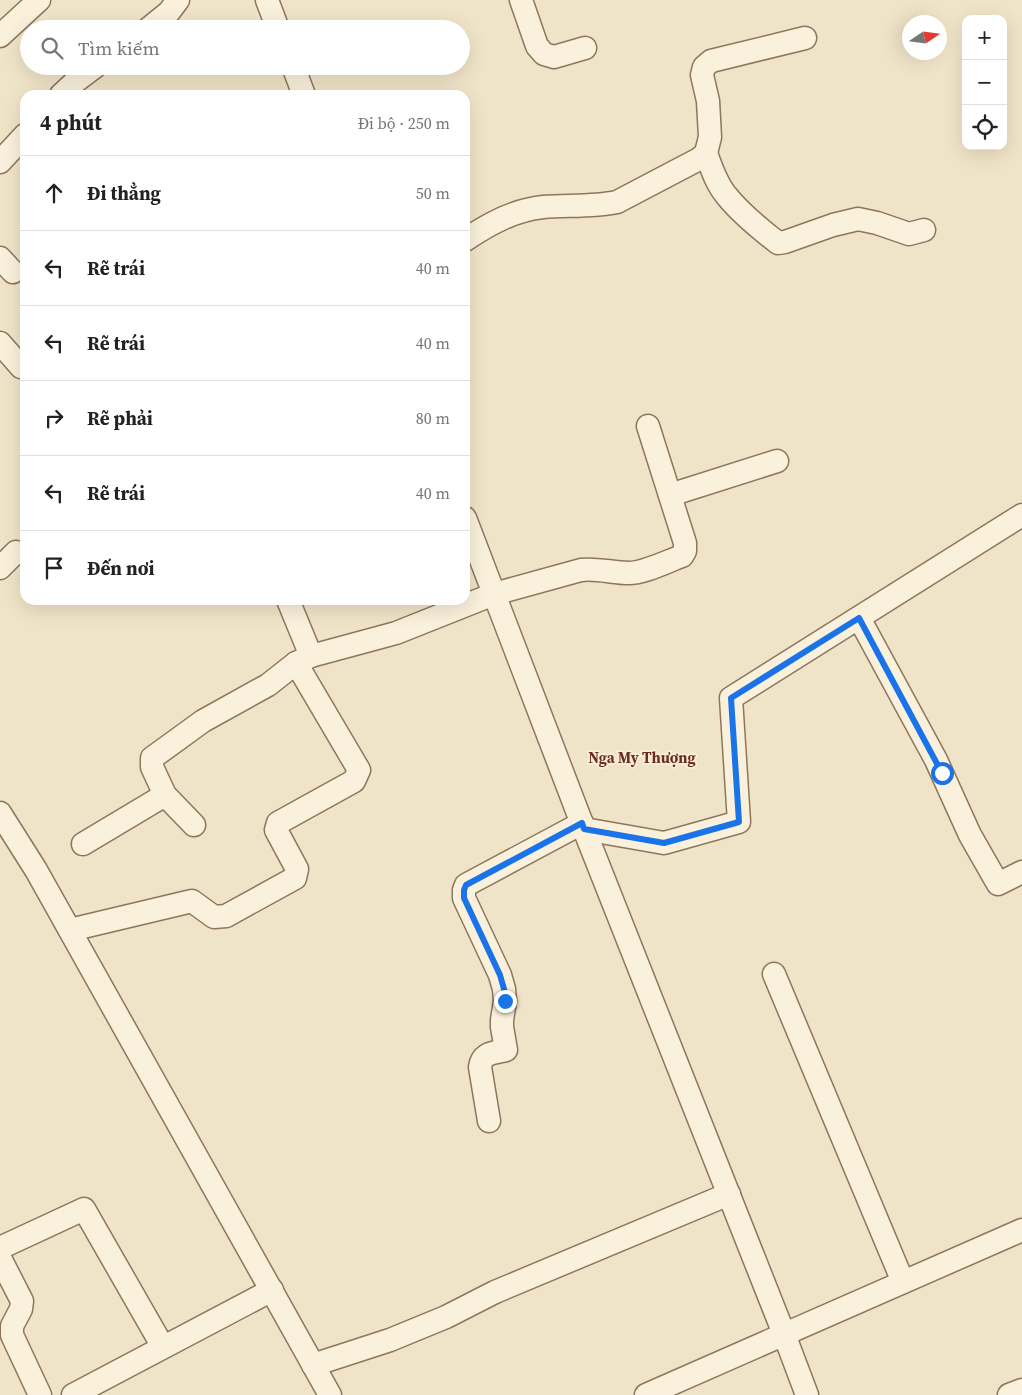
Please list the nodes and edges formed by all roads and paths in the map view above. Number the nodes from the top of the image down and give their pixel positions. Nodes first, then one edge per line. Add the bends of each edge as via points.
1 (39, 0) edge
2 (178, 0) edge
3 (267, 0) edge
4 (520, 0) edge
5 (159, 20) edge
6 (275, 20) edge
7 (0, 36) edge
8 (805, 38) dead end
9 (584, 48) dead end
10 (84, 75) edge
11 (296, 75) edge
12 (67, 90) edge
13 (302, 90) edge
14 (20, 140) edge
15 (706, 152) junction
16 (0, 162) edge
17 (924, 230) dead end
18 (470, 237) edge
19 (0, 343) edge
20 (20, 365) edge
21 (648, 426) dead end
22 (776, 461) dead end
23 (670, 495) junction
24 (1022, 515) edge
25 (470, 531) edge
26 (494, 594) junction
27 (470, 604) edge
28 (289, 605) edge
29 (466, 605) edge
30 (859, 618) junction
31 (304, 660) junction
32 (165, 795) junction
33 (0, 812) edge
34 (194, 825) dead end
35 (583, 826) junction
36 (83, 844) dead end
37 (1022, 872) edge
38 (70, 930) junction
39 (774, 974) dead end
40 (488, 1121) dead end
41 (729, 1194) junction
42 (1022, 1230) edge
43 (0, 1248) edge
44 (0, 1258) edge
45 (903, 1282) junction
46 (272, 1290) junction
47 (784, 1334) junction
48 (163, 1347) junction
49 (314, 1365) junction
50 (1022, 1390) edge
51 (40, 1395) edge
52 (73, 1395) edge
53 (330, 1395) edge
54 (646, 1395) edge
55 (807, 1395) edge
56 (1008, 1395) edge

1 - 7 street
2 - 5 street
3 - 6 street
4 - 9 street via 537,46 544,54 554,57
8 - 15 street via 710,61 704,67 702,75 708,101 710,137
10 - 12 street
11 - 13 street
14 - 16 street
15 - 17 street via 725,194 778,243 858,219 910,234
15 - 18 street via 700,159 617,202 522,211 501,218
19 - 20 street
21 - 23 street
22 - 23 street
23 - 26 street via 685,543 682,556 638,572 581,570
24 - 30 street
25 - 26 street
26 - 27 street
26 - 35 street
28 - 31 street
29 - 31 street via 396,633
30 - 35 street via 731,698 739,822 664,843
30 - 37 street via 998,884
31 - 32 street via 268,685 202,721 152,758 152,767
31 - 38 street via 360,770 354,781 278,823 276,830 297,869 295,878 226,916 214,917 192,901
32 - 34 street
32 - 36 street
33 - 38 street
35 - 40 street via 466,885 464,890 464,898 504,989 502,1027 506,1050 484,1056 480,1067
35 - 41 street
38 - 46 street
39 - 45 street
41 - 47 street
41 - 49 street via 495,1292 390,1340
42 - 45 street
43 - 48 street via 84,1209
44 - 51 street via 22,1301 12,1326 12,1335
45 - 47 street
46 - 48 street
46 - 49 street
47 - 54 street
47 - 55 street
48 - 52 street
49 - 53 street
50 - 56 street

